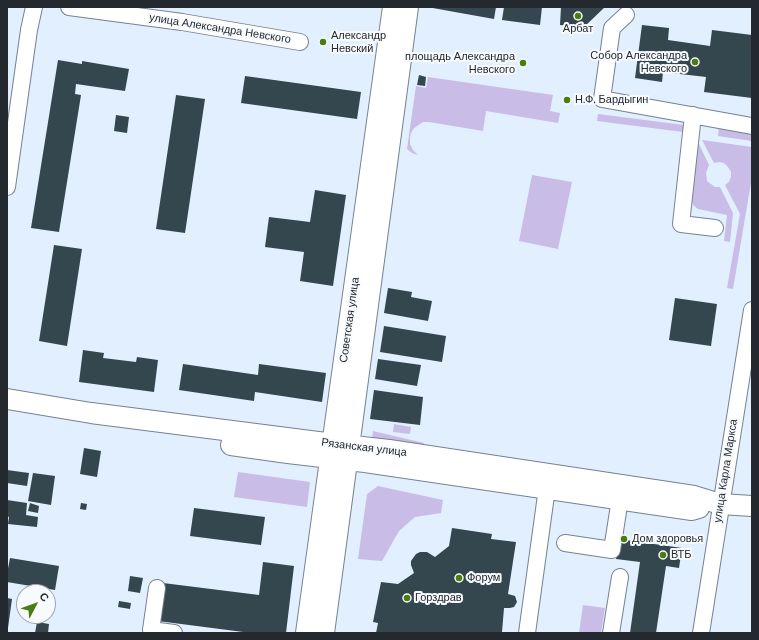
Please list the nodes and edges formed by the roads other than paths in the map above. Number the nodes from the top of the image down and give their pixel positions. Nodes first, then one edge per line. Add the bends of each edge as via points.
1 (34, 7) edge
2 (69, 7) edge
3 (393, 7) edge
4 (408, 7) edge
5 (626, 15) dead end
6 (300, 42) dead end
7 (693, 115) junction
8 (752, 126) edge
9 (7, 187) edge
10 (715, 228) dead end
11 (752, 310) edge
12 (7, 399) edge
13 (7, 412) edge
14 (340, 451) junction
15 (547, 488) junction
16 (620, 499) junction
17 (720, 504) junction
18 (752, 506) edge
19 (565, 543) dead end
20 (620, 577) dead end
21 (157, 588) dead end
22 (174, 633) edge
23 (306, 633) edge
24 (324, 633) edge
25 (527, 633) edge
26 (611, 633) edge
27 (701, 633) edge

1 - 9 street
2 - 6 street, улица Александра Невского via 182,22
3 - 14 main road, Советская улица
4 - 14 main road, Советская улица
5 - 7 street via 612,28 602,99
7 - 8 street
7 - 10 street via 681,224
11 - 17 street, улица Карла Маркса
12 - 14 main road, Рязанская улица
13 - 14 main road, Рязанская улица via 280,452
14 - 15 main road, Рязанская улица
14 - 17 main road, Рязанская улица via 526,470 694,496
14 - 23 main road, Советская улица
14 - 24 main road, Советская улица
15 - 16 main road, Рязанская улица
15 - 25 street
16 - 17 main road, Рязанская улица via 692,510
16 - 19 street via 612,550
17 - 18 main road, Рязанская улица
17 - 27 street, улица Карла Маркса
20 - 26 street
21 - 22 street via 151,630

